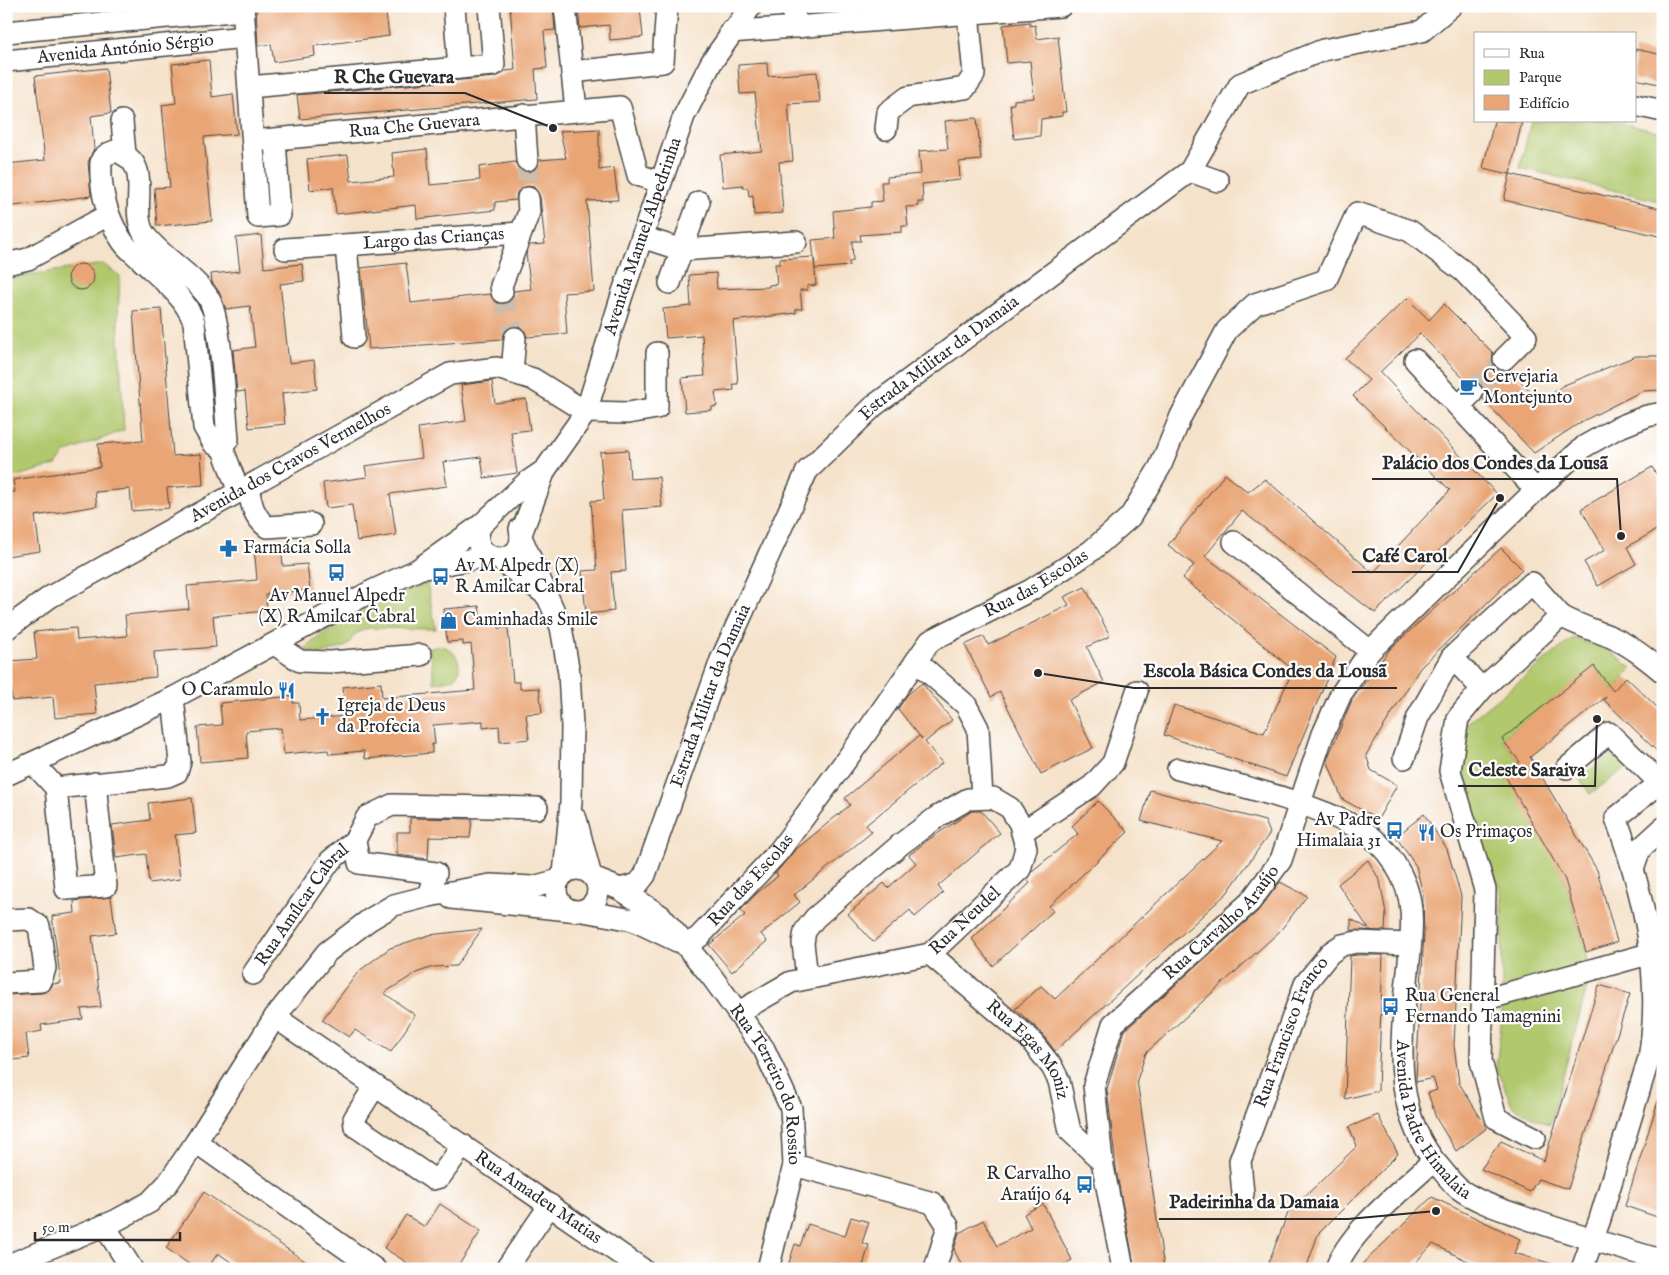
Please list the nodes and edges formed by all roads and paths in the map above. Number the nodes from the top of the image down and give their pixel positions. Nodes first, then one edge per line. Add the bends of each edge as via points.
1 (454, 6) edge
2 (489, 6) edge
3 (565, 6) edge
4 (666, 6) edge
5 (750, 6) edge
6 (790, 6) edge
7 (1060, 6) edge
8 (1451, 6) edge
9 (243, 8) edge
10 (968, 13) junction
11 (798, 27) junction
12 (6, 32) edge
13 (730, 32) junction
14 (245, 37) junction
15 (6, 61) edge
16 (459, 68) junction
17 (572, 72) junction
18 (249, 87) junction
19 (1636, 105) edge
20 (576, 110) junction
21 (1663, 111) edge
22 (524, 116) junction
23 (122, 121) dead end
24 (886, 129) dead end
25 (275, 140) junction
26 (253, 141) junction
27 (125, 154) junction
28 (527, 160) tunnel mouth
29 (1190, 170) junction
30 (1218, 181) dead end
31 (660, 182) junction
32 (528, 198) tunnel mouth
33 (699, 202) dead end
34 (108, 216) junction
35 (520, 233) junction
36 (642, 237) junction
37 (796, 242) dead end
38 (346, 245) junction
39 (285, 249) dead end
40 (682, 250) junction
41 (6, 264) edge
42 (670, 283) dead end
43 (502, 292) tunnel mouth
44 (354, 337) dead end
45 (515, 338) tunnel mouth
46 (657, 353) dead end
47 (1504, 359) tunnel mouth
48 (1415, 360) dead end
49 (512, 372) junction
50 (586, 412) junction
51 (1663, 413) edge
52 (222, 447) junction
53 (545, 470) junction
54 (243, 489) junction
55 (1536, 490) junction
56 (484, 522) junction
57 (311, 524) dead end
58 (521, 535) junction
59 (1234, 542) dead end
60 (494, 557) junction
61 (417, 570) junction
62 (547, 595) junction
63 (1561, 616) junction
64 (6, 629) edge
65 (274, 644) junction
66 (1370, 651) junction
67 (421, 655) dead end
68 (1452, 657) junction
69 (916, 661) junction
70 (1663, 672) edge
71 (1482, 689) junction
72 (1137, 690) dead end
73 (173, 698) junction
74 (1404, 758) dead end
75 (33, 763) junction
76 (1567, 768) dead end
77 (1178, 769) dead end
78 (6, 775) edge
79 (95, 783) junction
80 (1662, 785) edge
81 (56, 788) junction
82 (982, 798) junction
83 (571, 802) junction
84 (1301, 804) junction
85 (538, 808) dead end
86 (1663, 828) edge
87 (1022, 832) junction
88 (355, 840) junction
89 (1634, 867) junction
90 (593, 876) junction
91 (561, 877) junction
92 (620, 889) junction
93 (429, 896) junction
94 (576, 910) junction
95 (6, 920) edge
96 (1410, 944) junction
97 (686, 945) junction
98 (1652, 953) junction
99 (930, 954) junction
100 (253, 974) dead end
101 (806, 978) junction
102 (6, 983) edge
103 (1659, 985) edge
104 (1483, 1000) junction
105 (739, 1012) junction
106 (274, 1017) junction
107 (375, 1086) junction
108 (1535, 1138) dead end
109 (196, 1142) junction
110 (463, 1145) junction
111 (1102, 1161) junction
112 (1433, 1161) junction
113 (794, 1165) junction
114 (1243, 1194) dead end
115 (550, 1205) junction
116 (104, 1225) junction
117 (1592, 1239) junction
118 (1663, 1261) edge
119 (10, 1262) edge
120 (639, 1268) edge
121 (132, 1269) edge
122 (376, 1269) edge
123 (506, 1269) edge
124 (768, 1269) edge
125 (935, 1269) edge
126 (1124, 1269) edge
127 (1336, 1269) edge
128 (1582, 1269) edge

1 - 16 street
2 - 16 street via 494,65
3 - 17 street
4 - 17 street via 663,62
5 - 13 street, Avenida Manuel Alpedrinha
6 - 11 street
7 - 10 street
8 - 29 street, Estrada Militar da Damaia via 1422,31 1323,50 1240,84
9 - 12 street, Avenida António Sérgio
9 - 14 street, Avenida António Sérgio
10 - 11 street
10 - 24 street via 974,75 965,88 908,97 888,112
11 - 13 street
13 - 31 street, Avenida Manuel Alpedrinha via 696,90
14 - 15 street, Avenida António Sérgio
14 - 18 street, Avenida António Sérgio
16 - 18 street
17 - 20 street
18 - 26 street, Avenida António Sérgio
19 - 21 street
20 - 22 street, Rua Che Guevara
20 - 31 street, Rua Che Guevara via 620,107 638,175
22 - 25 street, Rua Che Guevara
22 - 28 street
23 - 27 street
25 - 26 street, Rua Che Guevara
25 - 26 street, Avenida António Sérgio via 280,215 258,217
27 - 34 street via 115,151 104,155 101,160 102,193
27 - 52 street via 138,173 140,227 145,237 191,276 209,298 216,318 228,439
29 - 30 street
29 - 92 street, Estrada Militar da Damaia via 875,405 807,471 721,660 645,875 638,884
31 - 36 street, Avenida Manuel Alpedrinha
32 - 35 street via 529,212
33 - 40 street
34 - 41 street via 28,259
34 - 52 street via 124,243 189,310 194,322 204,428 214,444
35 - 38 street, Largo das Crianças
35 - 43 street via 501,286
36 - 40 street
36 - 50 street, Avenida Manuel Alpedrinha
37 - 40 street
38 - 39 street, Largo das Crianças
38 - 44 street, Largo das Crianças
40 - 42 street
45 - 49 street
46 - 50 street via 657,408
47 - 69 street, Rua das Escolas via 1526,337 1463,271 1410,230 1357,213 1326,280 1255,304 1227,330 1181,416 1160,467 1130,517 1092,551 1031,590 930,641
48 - 55 street via 1465,400
49 - 50 street, Avenida dos Cravos Vermelhos via 533,379
49 - 54 street, Avenida dos Cravos Vermelhos via 497,368 450,374
50 - 53 street, Avenida Manuel Alpedrinha
51 - 55 street, Rua Carvalho Araújo via 1617,428 1585,446
52 - 54 street
53 - 56 street, Avenida Manuel Alpedrinha
53 - 58 street, Avenida Manuel Alpedrinha
54 - 57 street via 258,520 267,527
54 - 64 street, Avenida dos Cravos Vermelhos via 50,597
55 - 66 street, Rua Carvalho Araújo
56 - 58 street via 501,515 516,522
56 - 60 street via 478,538 483,552
56 - 61 street, Avenida Manuel Alpedrinha
58 - 60 street, Avenida Manuel Alpedrinha via 511,556
58 - 62 street
59 - 66 street
60 - 61 street, Avenida Manuel Alpedrinha
60 - 62 street
61 - 65 street, Avenida Manuel Alpedrinha
62 - 83 street via 561,627 569,673
63 - 68 street via 1532,583
63 - 70 street via 1631,648
63 - 71 street
65 - 67 street via 300,661
65 - 73 street, Avenida Manuel Alpedrinha
66 - 84 street, Rua Carvalho Araújo via 1341,694 1323,734
68 - 71 street
68 - 74 street via 1418,717
69 - 82 street via 966,705 978,728
69 - 97 street, Rua das Escolas via 779,851 699,938
71 - 104 street via 1458,718 1450,770 1485,890
72 - 87 street via 1112,763 1092,786
73 - 75 street, Avenida Manuel Alpedrinha
73 - 79 street via 180,762 177,772 168,776
75 - 78 street, Avenida Manuel Alpedrinha
75 - 81 street
76 - 80 street via 1608,733
77 - 84 street, Avenida Padre Himalaia
79 - 81 street
79 - 81 street via 106,886 66,889
80 - 89 street via 1616,818
82 - 87 street, Rua Neudel via 992,798 1010,808
82 - 101 street via 968,799 937,817 815,918 804,931
83 - 90 street
83 - 91 street via 568,845
84 - 96 street, Avenida Padre Himalaia via 1359,828 1393,861 1412,909
84 - 111 street, Rua Carvalho Araújo via 1281,860 1250,902 1113,1024 1094,1085
85 - 88 street, Rua Amílcar Cabral via 392,805 367,817
86 - 89 street via 1640,849
87 - 99 street, Rua Neudel via 1026,848 1020,869
88 - 93 street, Rua Amílcar Cabral via 359,863 436,873
88 - 100 street, Rua Amílcar Cabral via 330,861
89 - 98 street
90 - 91 street via 577,869
90 - 92 street, Rua Terreiro do Rossio
90 - 94 street via 598,885 597,898 589,908
91 - 93 street via 533,887 490,885
91 - 94 street via 556,894 558,900
92 - 97 street, Rua Terreiro do Rossio via 661,916
93 - 94 street
93 - 106 street via 394,905 327,952
94 - 97 street via 634,920
95 - 102 street via 29,919 39,926 45,968 41,981
96 - 112 street, Avenida Padre Himalaia via 1401,1042 1402,1082 1412,1120
96 - 114 street, Rua Francisco Franco via 1342,944 1330,953 1305,984 1240,1161
97 - 105 street, Rua Terreiro do Rossio
98 - 103 street
98 - 104 street
99 - 101 street, Rua Neudel
99 - 111 street, Rua Egas Moniz via 1029,1038 1052,1067 1070,1131
101 - 105 street, Rua Neudel via 791,982
103 - 117 street via 1649,1058
104 - 108 street via 1481,1061 1496,1118
105 - 113 street, Rua Terreiro do Rossio via 764,1049 790,1108
106 - 107 street, Rua Amadeu Matias
106 - 109 street
107 - 110 street, Rua Amadeu Matias
107 - 110 street, Rua Amadeu Matias via 354,1119 355,1126 433,1179 440,1177
109 - 116 street via 168,1183 150,1202
109 - 122 street
110 - 115 street, Rua Amadeu Matias
111 - 126 street, Rua Carvalho Araújo
112 - 117 street, Avenida Padre Himalaia via 1458,1188 1493,1206
112 - 127 street via 1362,1229 1346,1247
113 - 124 street, Rua Terreiro do Rossio
113 - 125 street via 933,1204 948,1226
115 - 120 street, Rua Amadeu Matias
115 - 123 street
116 - 119 street
116 - 121 street
117 - 118 street, Avenida Padre Himalaia
117 - 128 street

